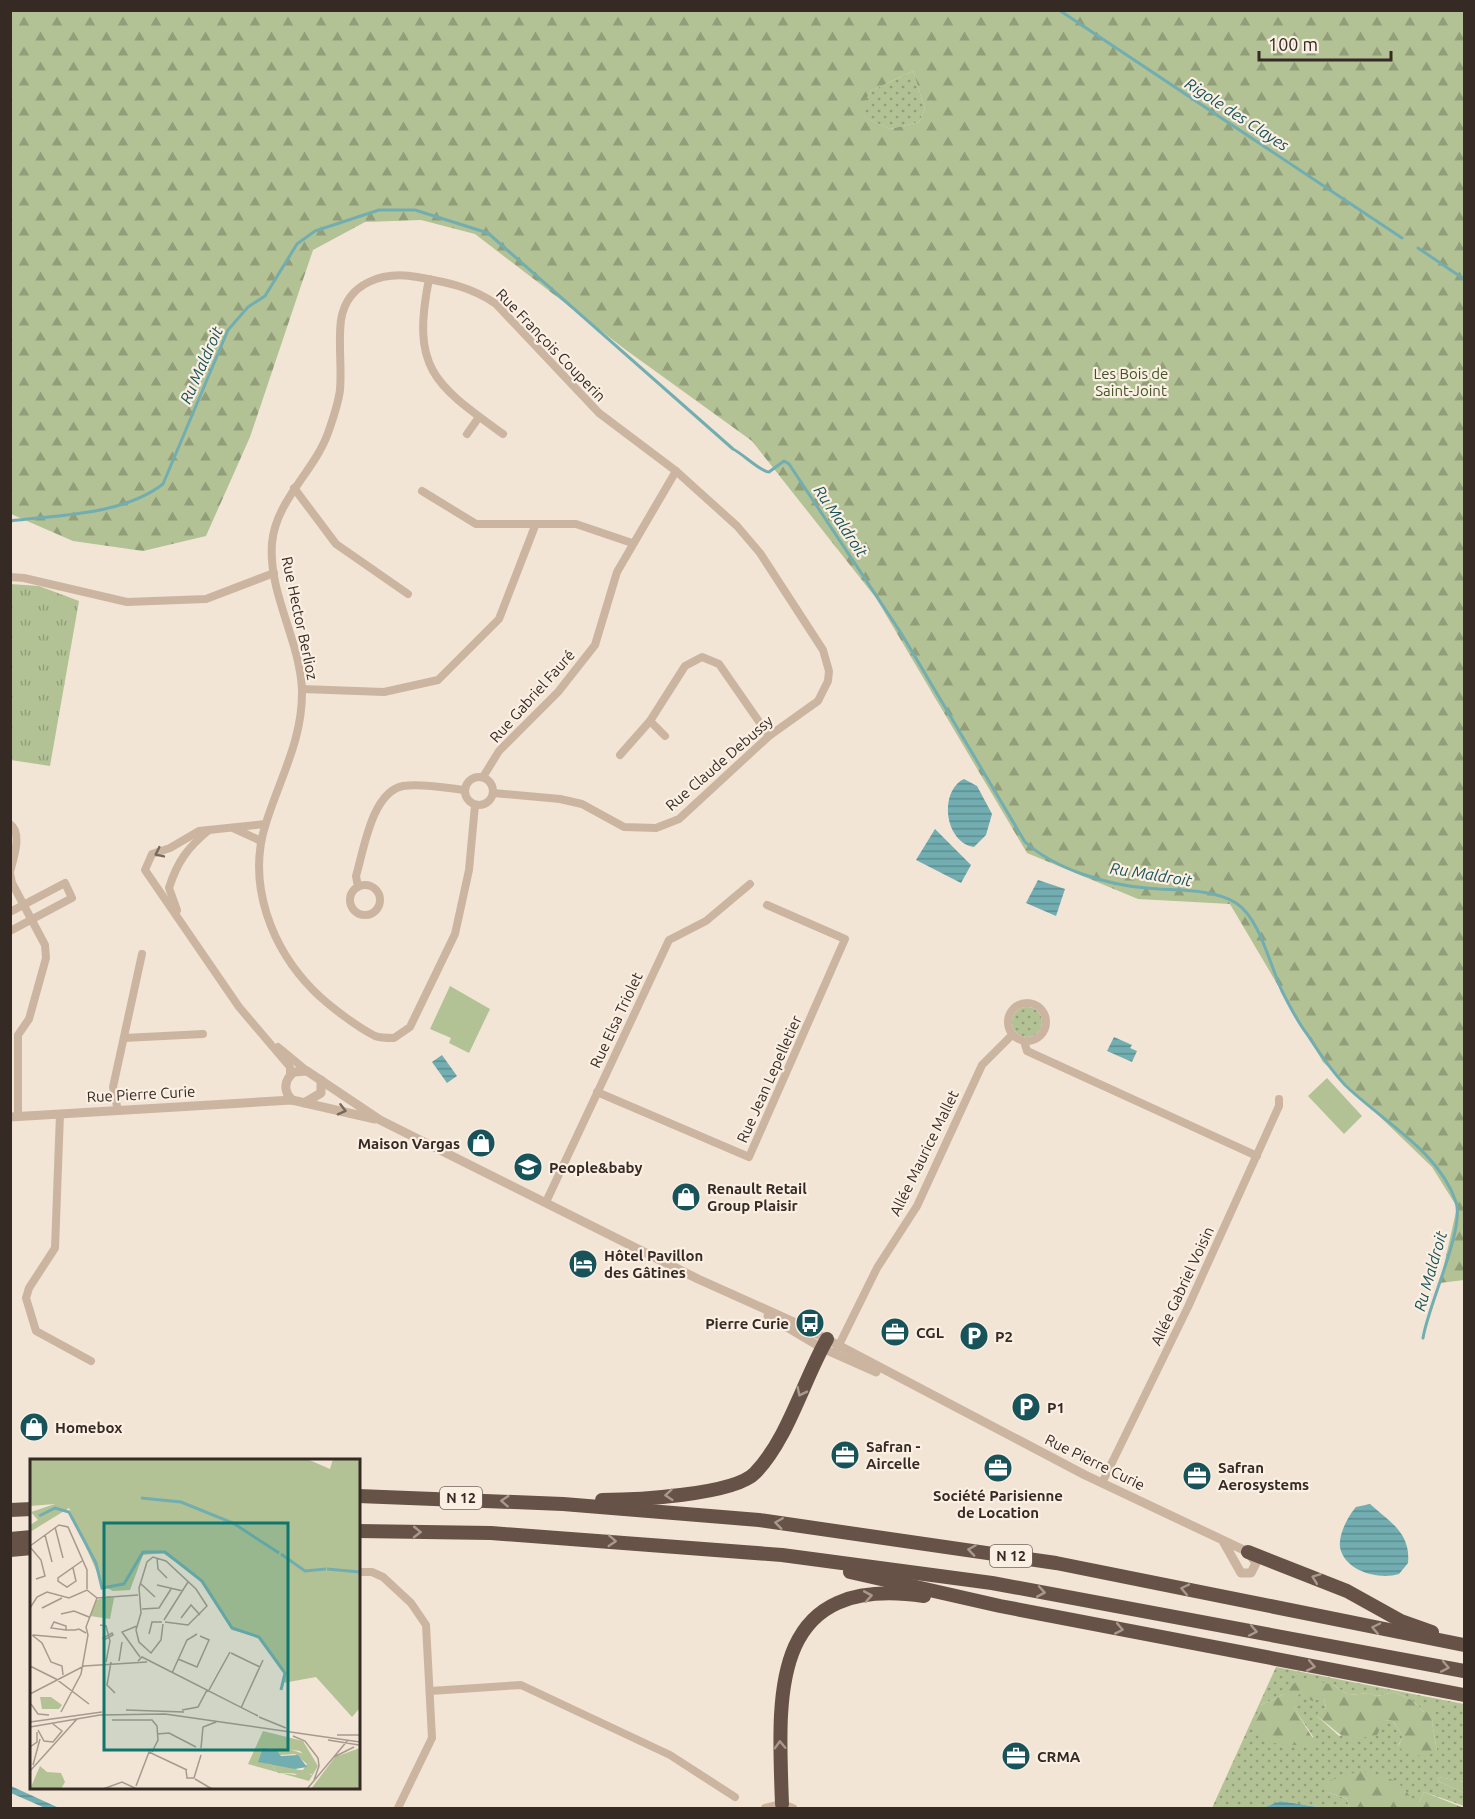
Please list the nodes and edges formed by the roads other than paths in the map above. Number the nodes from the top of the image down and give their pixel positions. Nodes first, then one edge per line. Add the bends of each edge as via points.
1 (429, 279) junction
2 (479, 417) junction
3 (467, 434) dead end
4 (503, 434) dead end
5 (676, 471) junction
6 (294, 488) junction
7 (422, 491) dead end
8 (535, 526) junction
9 (632, 543) junction
10 (274, 573) junction
11 (10, 577) edge
12 (408, 594) dead end
13 (302, 688) junction
14 (650, 721) junction
15 (664, 736) dead end
16 (769, 736) junction
17 (620, 755) dead end
18 (483, 777) junction
19 (464, 790) junction
20 (493, 793) junction
21 (475, 805) junction
22 (10, 824) edge
23 (265, 824) junction
24 (212, 828) junction
25 (231, 828) junction
26 (261, 841) junction
27 (10, 872) edge
28 (750, 884) dead end
29 (358, 887) dead end
30 (767, 904) dead end
31 (24, 905) junction
32 (10, 912) edge
33 (181, 919) junction
34 (32, 920) junction
35 (10, 931) edge
36 (142, 954) dead end
37 (203, 1034) dead end
38 (1012, 1035) junction
39 (124, 1038) junction
40 (270, 1041) junction
41 (1024, 1041) junction
42 (307, 1071) junction
43 (290, 1075) junction
44 (321, 1080) junction
45 (286, 1089) junction
46 (597, 1092) junction
47 (1279, 1099) dead end
48 (292, 1100) junction
49 (273, 1102) junction
50 (303, 1103) junction
51 (118, 1111) junction
52 (60, 1114) junction
53 (14, 1117) edge
54 (380, 1120) junction
55 (1257, 1156) junction
56 (546, 1202) junction
57 (831, 1347) junction
58 (91, 1361) dead end
59 (1102, 1483) junction
60 (360, 1496) edge
61 (563, 1504) junction
62 (30, 1509) edge
63 (10, 1510) edge
64 (360, 1531) edge
65 (30, 1537) edge
66 (10, 1539) edge
67 (1223, 1541) junction
68 (30, 1548) edge
69 (10, 1550) edge
70 (1248, 1552) junction
71 (754, 1553) junction
72 (360, 1572) edge
73 (1000, 1606) junction
74 (1464, 1644) edge
75 (1464, 1671) edge
76 (430, 1691) junction
77 (1464, 1695) edge
78 (735, 1797) dead end
79 (788, 1806) edge
80 (398, 1809) edge
81 (765, 1809) edge

1 - 2 street via 422,316 423,342 431,368 442,386
1 - 5 street, Rue François Couperin via 464,286 496,304 599,413
1 - 6 street, Rue François Couperin via 397,273 370,280 352,295 341,321 338,406 326,438
2 - 3 street
2 - 4 street
5 - 9 street, Rue Gabriel Fauré
5 - 16 street, Rue Claude Debussy via 737,526 760,553 827,660 828,681 818,702
6 - 10 street, Rue Hector Berlioz via 277,519 272,543
6 - 12 street via 336,544
7 - 8 street via 476,524
8 - 9 street via 576,524
8 - 13 street via 499,619 438,680 384,692
9 - 18 street, Rue Gabriel Fauré via 617,572 595,645 558,692 499,752
10 - 11 street via 206,599 127,602
10 - 13 street, Rue Hector Berlioz
13 - 23 street, Rue Hector Berlioz via 293,754
14 - 15 street
14 - 16 street via 685,666 702,657 719,664
14 - 17 street
16 - 20 street, Rue Claude Debussy via 679,819 656,828 624,827 582,804 560,799
18 - 19 street via 471,779
18 - 20 street via 492,785
19 - 21 street via 468,801
19 - 29 street via 405,786 389,790 379,802 356,876
20 - 21 street via 489,802
21 - 26 street, Rue Hector Berlioz via 469,870 455,934 410,1027 394,1038 376,1037 320,997 283,956 270,929 261,893
22 - 27 street via 17,836
23 - 25 street
23 - 26 street, Rue Hector Berlioz
24 - 25 street
24 - 33 street via 191,845 176,865 168,888
24 -> 33 street via 152,854 147,862 145,870
25 - 26 street
27 - 31 street
28 - 46 street, Rue Elsa Triolet via 706,921 669,940
30 - 46 street, Rue Jean Lepelletier via 845,939 749,1156
31 - 32 street
31 - 34 street
31 - 34 street via 65,884 72,898
33 - 40 street via 239,1007
34 - 35 street
34 - 53 street via 45,945 46,958 29,1019 18,1035
36 - 39 street
37 - 39 street
38 - 41 street
38 - 41 street via 1007,1024 1010,1012 1019,1004 1035,1004 1045,1015 1045,1028 1036,1039
38 - 57 street, Allée Maurice Mallet via 982,1065 917,1206
39 - 51 street via 113,1087
40 - 42 street
40 - 43 street via 290,1067
41 - 55 street via 1027,1052
42 - 43 street
42 - 44 street, Rue Pierre Curie
43 - 45 street
44 - 50 street via 321,1093
44 - 54 street, Rue Pierre Curie
45 - 48 street
45 - 49 street
46 - 56 street, Rue Elsa Triolet
47 - 55 street, Allée Gabriel Voisin
48 - 49 street, Rue Pierre Curie
48 - 50 street, Rue Pierre Curie
49 - 51 street, Rue Pierre Curie
50 -> 54 street, Rue Pierre Curie
51 - 52 street, Rue Pierre Curie
52 - 53 street, Rue Pierre Curie
52 - 58 street via 55,1248 26,1298 36,1330
54 - 56 street, Rue Pierre Curie
55 - 59 street, Allée Gabriel Voisin
56 - 57 street, Rue Pierre Curie
57 - 59 street, Rue Pierre Curie
57 -> 61 highway via 771,1454 753,1475 727,1488
59 - 67 street, Rue Pierre Curie
61 -> 60 highway, N 12
74 -> 61 highway, N 12 via 1022,1557 759,1520
62 - 63 highway
64 -> 71 highway, N 12 via 492,1533
65 - 66 highway
67 - 70 street, Rue Pierre Curie
67 - 70 street via 1242,1573 1251,1573 1255,1568
68 - 69 highway
74 -> 70 highway via 1455,1636 1401,1621 1347,1591
71 - 73 highway
71 -> 75 highway, N 12 via 992,1583
72 - 76 street via 383,1577 411,1603 426,1625
73 -> 77 highway
79 -> 73 highway via 779,1722 787,1663 798,1637 818,1616 832,1606 888,1593
76 - 78 street via 521,1685 670,1755
76 - 80 street via 432,1738
79 - 81 street

